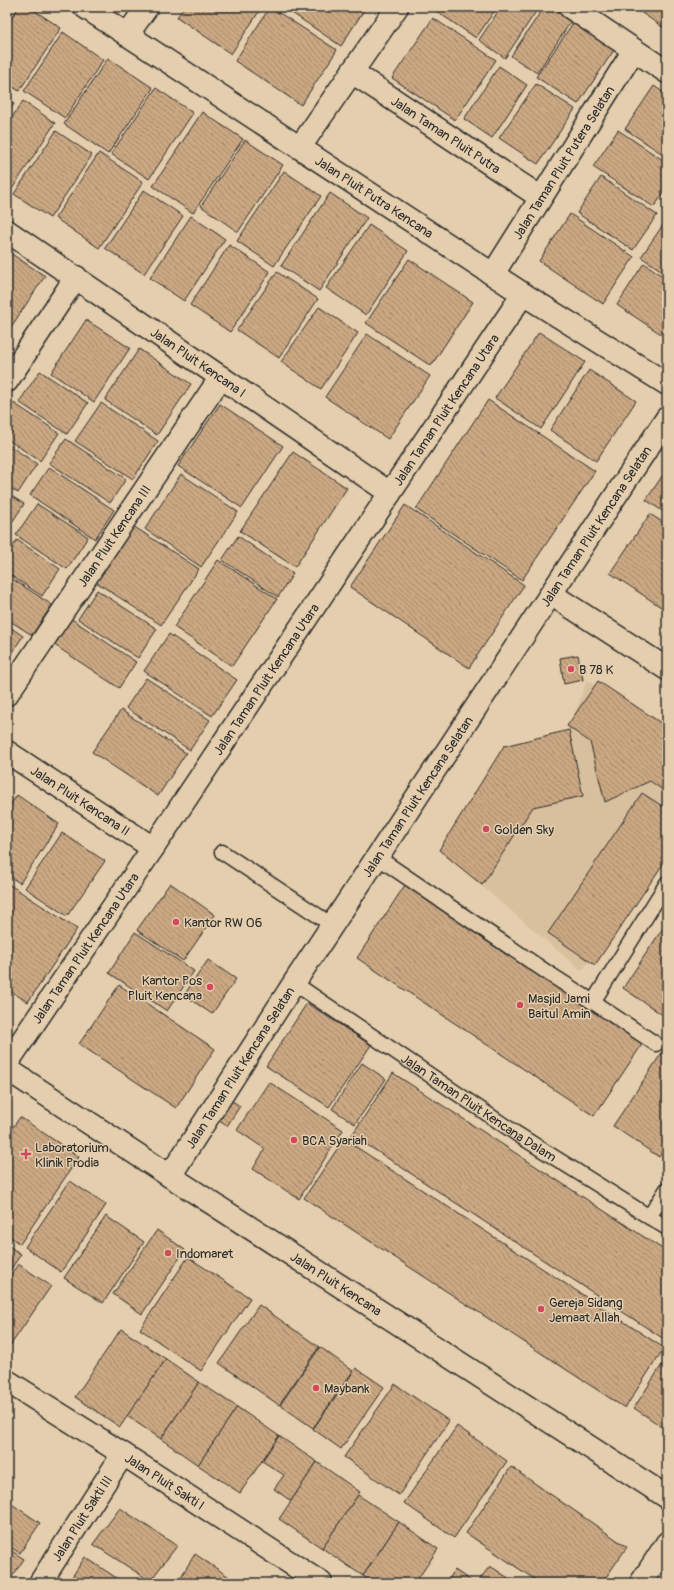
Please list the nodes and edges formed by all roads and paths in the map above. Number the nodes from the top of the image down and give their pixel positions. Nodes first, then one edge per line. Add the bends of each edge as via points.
1 (84, 7) edge
2 (147, 7) edge
3 (397, 7) edge
4 (570, 7) edge
5 (128, 35) junction
6 (634, 50) junction
7 (352, 72) junction
8 (667, 72) edge
9 (300, 147) junction
10 (540, 197) junction
11 (7, 231) edge
12 (493, 274) junction
13 (76, 278) junction
14 (523, 294) junction
15 (221, 377) junction
16 (7, 381) edge
17 (667, 384) edge
18 (667, 418) edge
19 (390, 493) junction
20 (551, 594) junction
21 (667, 669) edge
22 (7, 694) edge
23 (7, 752) edge
24 (153, 848) junction
25 (222, 852) dead end
26 (378, 857) junction
27 (667, 883) edge
28 (332, 926) junction
29 (294, 983) junction
30 (593, 1002) junction
31 (656, 1044) dead end
32 (7, 1063) edge
33 (7, 1068) edge
34 (170, 1176) junction
35 (666, 1195) edge
36 (649, 1217) junction
37 (667, 1228) edge
38 (7, 1381) edge
39 (123, 1454) junction
40 (667, 1497) edge
41 (667, 1543) edge
42 (316, 1582) edge
43 (40, 1583) edge
44 (641, 1583) edge

1 - 5 street, Jalan Pluit Putra Kencana
2 - 5 street
3 - 7 street
4 - 6 street
5 - 9 street, Jalan Pluit Putra Kencana
6 - 8 street
6 - 10 street, Jalan Taman Pluit Putera Selatan
7 - 9 street
7 - 10 street, Jalan Taman Pluit Putra
9 - 12 street, Jalan Pluit Putra Kencana
10 - 12 street, Jalan Taman Pluit Putera Selatan
11 - 13 street, Jalan Pluit Kencana I
12 - 14 street, Jalan Pluit Putra Kencana
13 - 15 street, Jalan Pluit Kencana I
13 - 16 street
14 - 17 street, Jalan Pluit Putra Kencana
14 - 19 street, Jalan Taman Pluit Kencana Utara
15 - 19 street, Jalan Pluit Kencana I
15 - 22 street, Jalan Pluit Kencana III
18 - 20 street, Jalan Taman Pluit Kencana Selatan
19 - 24 street, Jalan Taman Pluit Kencana Utara
20 - 21 street
20 - 26 street, Jalan Taman Pluit Kencana Selatan
23 - 24 street, Jalan Pluit Kencana II
24 - 32 street, Jalan Taman Pluit Kencana Utara
25 - 28 lane
26 - 28 street, Jalan Taman Pluit Kencana Selatan
26 - 30 lane
27 - 30 lane
28 - 29 street, Jalan Taman Pluit Kencana Selatan
29 - 34 street, Jalan Taman Pluit Kencana Selatan
29 - 36 lane, Jalan Taman Pluit Kencana Dalam via 517,1134
30 - 31 lane
33 - 34 street, Jalan Pluit Kencana
34 - 40 street, Jalan Pluit Kencana
35 - 36 lane
36 - 37 lane, Jalan Taman Pluit Kencana Dalam
38 - 39 street, Jalan Pluit Sakti I
39 - 42 street, Jalan Pluit Sakti I
39 - 43 street, Jalan Pluit Sakti III
41 - 44 street

